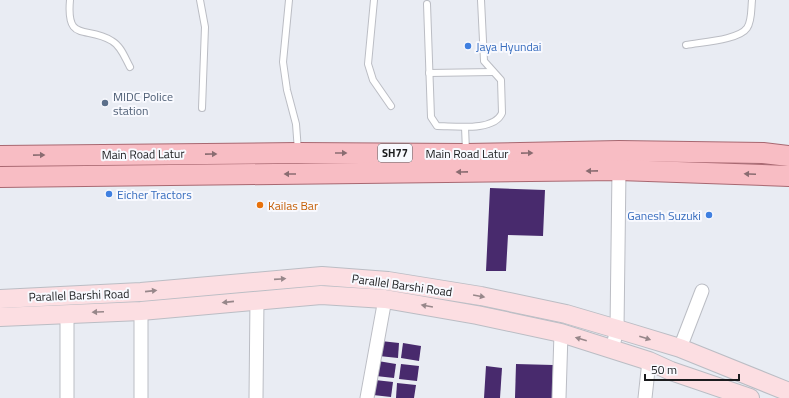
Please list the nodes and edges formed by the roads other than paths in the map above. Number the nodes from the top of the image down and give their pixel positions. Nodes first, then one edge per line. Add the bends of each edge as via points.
1 (70, 0) edge
2 (200, 0) edge
3 (289, 0) edge
4 (374, 0) edge
5 (481, 0) edge
6 (752, 0) edge
7 (427, 4) dead end
8 (686, 44) dead end
9 (130, 67) dead end
10 (493, 72) junction
11 (429, 73) junction
12 (391, 106) dead end
13 (202, 108) dead end
14 (465, 127) junction
15 (298, 153) junction
16 (466, 154) junction
17 (0, 156) edge
18 (789, 156) edge
19 (619, 170) junction
20 (789, 176) edge
21 (0, 177) edge
22 (702, 290) dead end
23 (0, 298) edge
24 (257, 299) junction
25 (385, 299) junction
26 (141, 311) junction
27 (67, 314) junction
28 (0, 317) edge
29 (617, 329) junction
30 (561, 333) junction
31 (680, 348) junction
32 (612, 350) junction
33 (649, 361) junction
34 (739, 371) junction
35 (789, 392) edge
36 (739, 396) edge
37 (67, 398) edge
38 (141, 398) edge
39 (256, 398) edge
40 (367, 398) edge
41 (559, 398) edge
42 (645, 398) edge

1 - 9 lane via 68,17 73,26 111,40 117,45
2 - 13 lane via 205,27
3 - 15 lane via 283,62 296,124
4 - 12 lane via 368,64 370,72
5 - 10 lane via 484,61
6 - 8 lane via 747,28 738,36
7 - 11 lane
10 - 11 lane
10 - 14 lane via 501,80 502,86 500,118 492,124
11 - 14 lane via 431,117 434,124
14 - 16 lane
15 -> 16 main road, Main Road Latur / SH77
17 -> 15 main road, Main Road Latur / SH77
16 -> 18 main road, Main Road Latur / SH77 via 619,151 763,153
20 -> 19 main road, Main Road Latur / SH77
19 -> 21 main road, Main Road Latur / SH77
19 - 29 street
22 - 31 street
23 -> 29 street, Parallel Barshi Road via 141,292 322,276 388,281 481,296 566,314
24 - 25 street via 321,295
24 -> 26 street
24 - 39 street
30 -> 25 street
25 - 40 street
26 -> 27 street
26 - 38 street
27 - 28 street
27 - 37 street
29 -> 31 street, Parallel Barshi Road
29 - 32 street
32 -> 30 street
30 - 41 street
31 - 34 street, Parallel Barshi Road
32 - 33 street
33 - 36 street
33 - 42 street
34 - 35 street, Parallel Barshi Road
34 - 36 street

